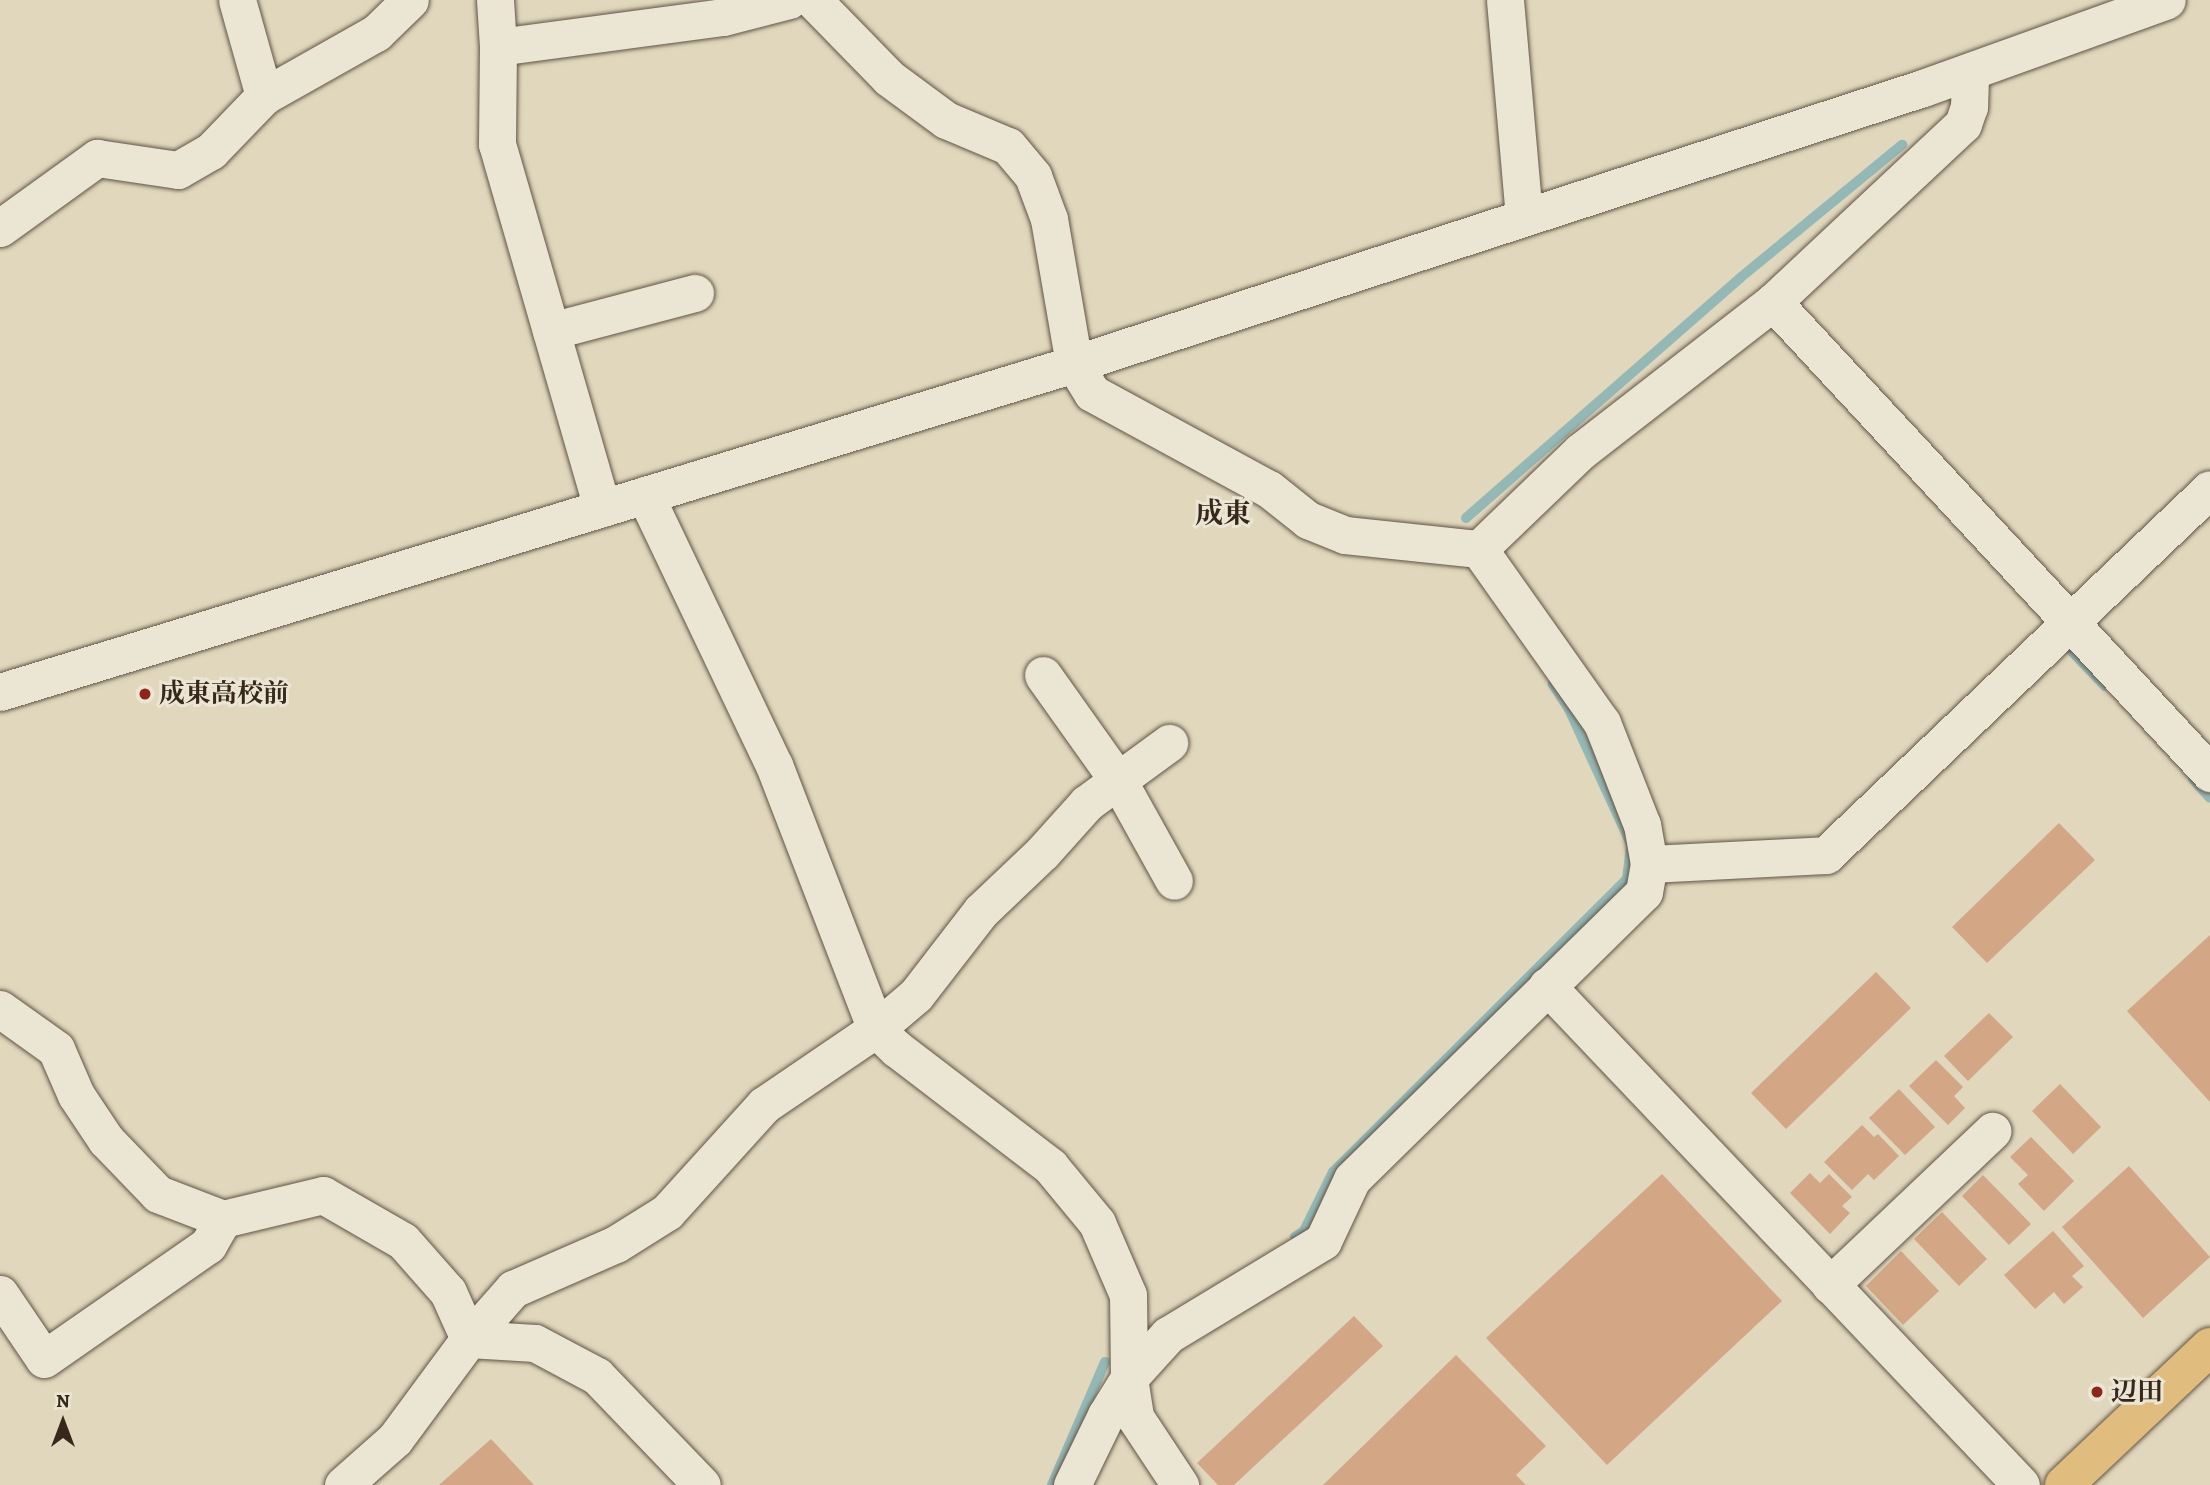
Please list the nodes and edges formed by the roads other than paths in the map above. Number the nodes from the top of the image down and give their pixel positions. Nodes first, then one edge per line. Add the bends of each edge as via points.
1 (237, 0) edge
2 (410, 0) edge
3 (495, 0) edge
4 (789, 0) edge
5 (813, 0) edge
6 (1505, 0) edge
7 (2152, 3) edge
8 (498, 47) junction
9 (1970, 72) junction
10 (264, 96) junction
11 (1524, 217) junction
12 (0, 228) edge
13 (695, 293) dead end
14 (1773, 302) junction
15 (551, 331) junction
16 (1074, 364) junction
17 (2210, 489) edge
18 (645, 495) junction
19 (602, 508) junction
20 (1479, 549) junction
21 (2068, 624) junction
22 (1043, 675) dead end
23 (0, 692) edge
24 (1169, 743) dead end
25 (2210, 773) edge
26 (1119, 782) junction
27 (1649, 864) junction
28 (1174, 881) dead end
29 (1548, 986) junction
30 (0, 1009) edge
31 (876, 1029) junction
32 (1992, 1131) dead end
33 (223, 1219) junction
34 (1830, 1284) junction
35 (0, 1294) edge
36 (469, 1339) junction
37 (2210, 1347) edge
38 (1129, 1378) junction
39 (343, 1485) edge
40 (702, 1485) edge
41 (1072, 1485) edge
42 (1180, 1485) edge
43 (2021, 1485) edge
44 (2064, 1485) edge

1 - 10 street
2 - 10 street via 376,33
3 - 8 street
4 - 8 street via 723,17
5 - 16 street via 889,78 946,120 1008,146 1033,176 1049,219
6 - 11 street
7 - 9 street
8 - 15 street via 497,145
9 - 11 street
9 - 14 street via 1969,107 1963,124
10 - 12 street via 211,151 178,170 97,158
11 - 16 street
13 - 15 street
14 - 20 street via 1581,451
14 - 21 street
15 - 19 street
16 - 18 street
16 - 20 street via 1092,393 1269,489 1308,520 1345,535
17 - 21 street
18 - 19 street
18 - 31 street via 774,765
19 - 23 street
20 - 27 street via 1602,723 1642,825
21 - 25 street
21 - 27 street via 1826,855
22 - 26 street
24 - 26 street
26 - 28 street
26 - 31 street via 1087,803 981,911 916,995
27 - 29 street via 1644,892
29 - 34 street
29 - 38 street via 1352,1179 1323,1241 1168,1335
30 - 33 street via 56,1049 76,1095 106,1140 158,1194
31 - 36 street via 764,1105 667,1212 616,1244 513,1289
31 - 38 street via 1050,1166 1097,1223 1128,1295
32 - 34 street
33 - 35 street via 208,1245 44,1359
33 - 36 street via 323,1195 403,1241 448,1292
34 - 43 street
36 - 39 street via 395,1439
36 - 40 street via 535,1343 597,1376
37 - 44 highway
38 - 41 street
38 - 42 street via 1135,1417

